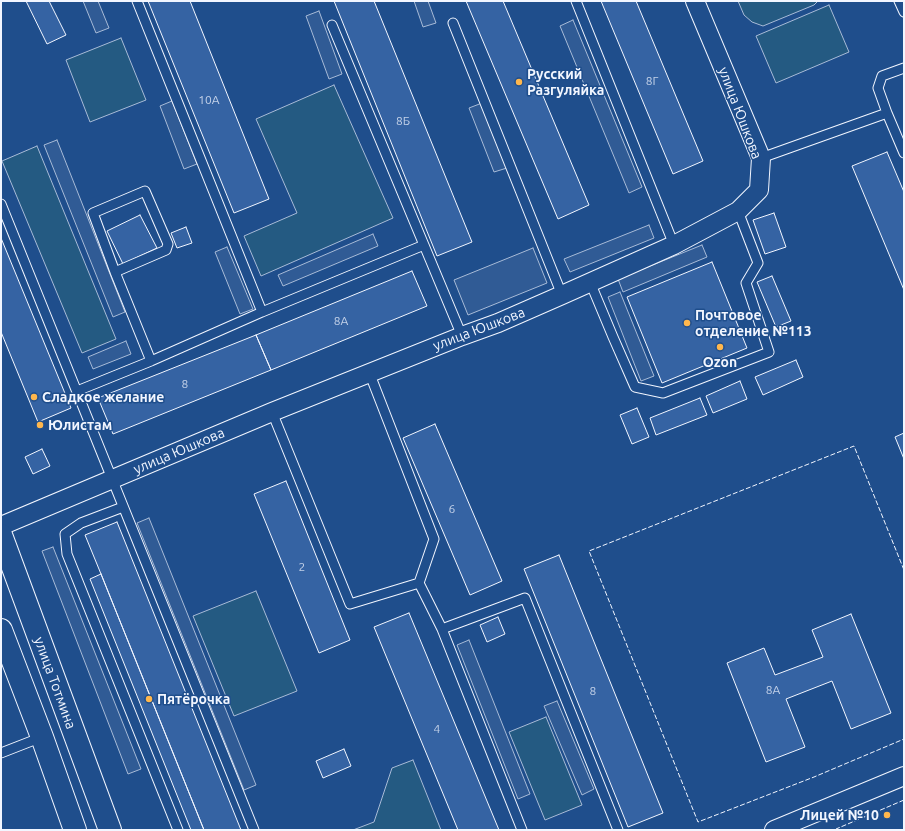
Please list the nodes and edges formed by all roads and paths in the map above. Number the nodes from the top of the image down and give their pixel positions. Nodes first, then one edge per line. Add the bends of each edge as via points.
1 (137, 1) edge
2 (576, 1) edge
3 (695, 1) edge
4 (899, 1) edge
5 (904, 12) edge
6 (453, 23) dead end
7 (332, 25) dead end
8 (904, 68) edge
9 (888, 113) junction
10 (904, 153) edge
11 (761, 158) junction
12 (1, 204) edge
13 (738, 211) junction
14 (674, 244) junction
15 (424, 245) junction
16 (115, 272) junction
17 (590, 282) junction
18 (562, 295) junction
19 (262, 312) junction
20 (462, 336) junction
21 (151, 360) junction
22 (369, 372) junction
23 (77, 391) junction
24 (272, 412) junction
25 (112, 478) junction
26 (123, 507) junction
27 (1, 526) edge
28 (1, 535) edge
29 (419, 583) junction
30 (442, 629) junction
31 (1, 630) edge
32 (42, 737) junction
33 (1, 753) edge
34 (904, 776) edge
35 (75, 830) edge
36 (110, 830) edge
37 (178, 830) edge
38 (254, 830) edge
39 (522, 830) edge
40 (618, 830) edge
41 (774, 830) edge

1 - 19 lane
2 - 14 lane
3 - 11 street, улица Юшкова
4 - 5 lane
6 - 18 lane
7 - 15 lane
8 - 9 lane via 882,76 878,88
9 - 10 lane
9 - 11 lane
11 - 13 street, улица Юшкова via 759,190
12 - 23 lane
13 - 14 street, улица Юшкова
13 - 17 lane via 758,263 746,283 769,352 663,393 635,387
14 - 17 street, улица Юшкова
15 - 19 lane
15 - 20 lane
16 - 16 lane via 166,250 168,244 145,191 93,213
16 - 21 lane
17 - 18 street, улица Юшкова
18 - 20 street, улица Юшкова
19 - 21 lane
20 - 22 street, улица Юшкова
21 - 23 lane
22 - 24 street, улица Юшкова
22 - 29 lane via 434,539
23 - 25 lane
24 - 25 street, улица Юшкова
24 - 29 lane via 350,604
25 - 26 lane
25 - 27 street, улица Юшкова
26 - 37 lane via 82,523 65,534 67,554
26 - 38 lane
28 - 36 main road, улица Тотмина
29 - 30 lane
30 - 39 lane
30 - 40 lane via 525,598
31 - 32 main road
32 - 33 lane
32 - 35 main road
34 - 41 street

